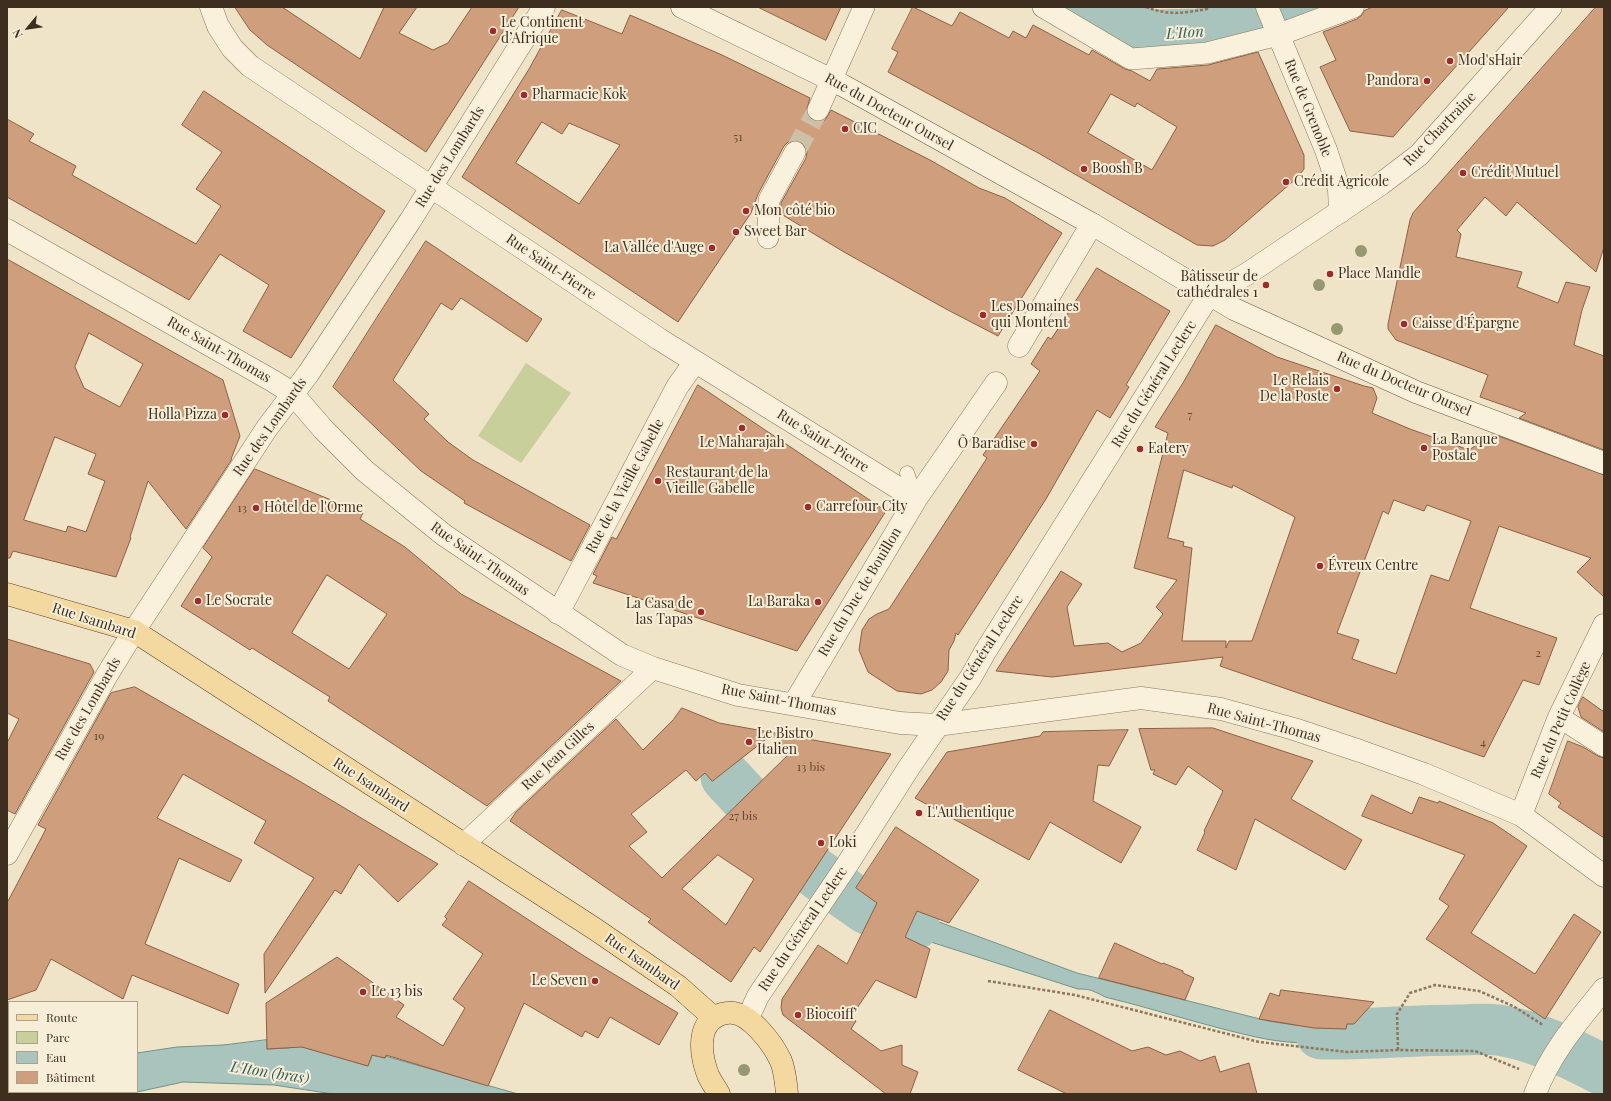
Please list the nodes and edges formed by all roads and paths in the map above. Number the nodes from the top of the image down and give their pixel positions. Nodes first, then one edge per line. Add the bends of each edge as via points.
1 (211, 7) edge
2 (544, 7) edge
3 (682, 7) edge
4 (864, 7) edge
5 (1043, 7) edge
6 (1146, 7) edge
7 (1267, 7) edge
8 (1353, 7) edge
9 (1551, 7) edge
10 (1207, 8) edge
11 (1278, 35) junction
12 (831, 80) junction
13 (818, 110) tunnel mouth
14 (795, 152) tunnel mouth
15 (432, 186) junction
16 (1340, 212) junction
17 (1092, 224) junction
18 (7, 230) edge
19 (768, 238) dead end
20 (1209, 295) junction
21 (1019, 346) dead end
22 (696, 356) junction
23 (996, 383) dead end
24 (292, 393) junction
25 (1604, 463) edge
26 (907, 473) dead end
27 (916, 499) junction
28 (7, 594) edge
29 (558, 613) junction
30 (1604, 625) edge
31 (134, 631) junction
32 (653, 668) junction
33 (794, 704) junction
34 (1559, 717) junction
35 (937, 726) junction
36 (1604, 746) edge
37 (1521, 815) junction
38 (463, 845) junction
39 (7, 854) edge
40 (1604, 876) edge
41 (988, 981) dead end
42 (1604, 989) edge
43 (714, 1018) junction
44 (748, 1018) junction
45 (1568, 1034) junction
46 (1398, 1050) junction
47 (1525, 1071) dead end
48 (719, 1094) edge
49 (787, 1094) edge
50 (1535, 1094) edge

1 - 15 street, Rue Saint-Pierre via 218,26 232,48 250,66
2 - 15 street, Rue des Lombards
3 - 12 street, Rue du Docteur Oursel
4 - 12 street
5 - 11 street via 1131,59 1207,53
6 - 10 path via 1176,14
7 - 11 street, Rue de Grenoble
8 - 11 street
9 - 16 street, Rue Chartraine via 1419,155
11 - 16 street, Rue de Grenoble via 1326,150 1339,189
12 - 13 street
12 - 17 street, Rue du Docteur Oursel
14 - 19 street via 769,200
15 - 22 street, Rue Saint-Pierre via 576,284
15 - 24 street, Rue des Lombards via 308,374
16 - 20 street, Rue Chartraine via 1247,274
17 - 20 street, Rue du Docteur Oursel
17 - 21 street
18 - 24 street, Rue Saint-Thomas
20 - 25 street, Rue du Docteur Oursel via 1234,309 1416,392
20 - 35 street, Rue du Général Leclerc via 971,677
22 - 27 street, Rue Saint-Pierre
22 - 29 street, Rue de la Vieille Gabelle via 677,387
23 - 27 street, Rue du Duc de Bouillon
24 - 29 street, Rue Saint-Thomas via 365,471 444,536
24 - 31 street, Rue des Lombards
26 - 27 lane
27 - 33 street, Rue du Duc de Bouillon
28 - 31 main road, Rue Isambard
29 - 32 street, Rue Saint-Thomas via 622,655
30 - 34 street, Rue du Petit Collège
31 - 38 main road, Rue Isambard
31 - 39 street, Rue des Lombards
32 - 33 street, Rue Saint-Thomas via 738,695
32 - 38 street, Rue Jean Gilles
33 - 35 street, Rue Saint-Thomas via 900,723
34 - 36 street
34 - 37 street, Rue du Petit Collège
35 - 37 street, Rue Saint-Thomas via 1141,698 1221,709 1360,751 1424,774
35 - 44 street, Rue du Général Leclerc via 758,996
37 - 40 street, Rue Saint-Thomas
38 - 43 main road, Rue Isambard via 595,929 678,986
41 - 46 path via 1075,995 1259,1042 1347,1052
42 - 45 street
43 - 44 main road via 727,1012
43 - 48 main road via 707,1025 703,1035 702,1051 709,1076
44 - 49 main road via 766,1038 781,1061
45 - 46 path via 1543,1025 1513,1006 1479,991 1435,985 1410,993 1397,1014
45 - 50 street
46 - 47 path via 1475,1051

